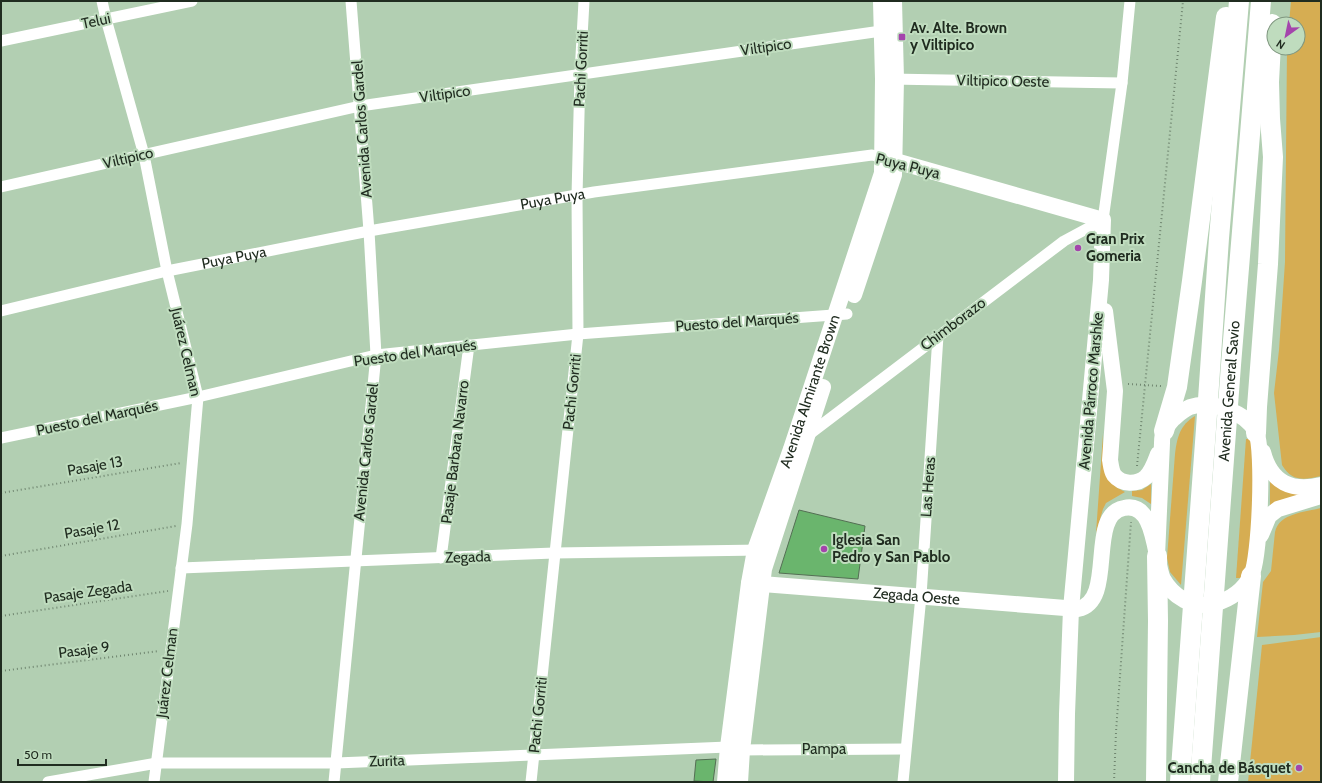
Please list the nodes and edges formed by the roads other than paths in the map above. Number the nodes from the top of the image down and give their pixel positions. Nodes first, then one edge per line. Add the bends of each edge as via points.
1 (102, 1) edge
2 (192, 1) edge
3 (352, 1) edge
4 (584, 1) edge
5 (881, 1) edge
6 (894, 1) edge
7 (1130, 1) edge
8 (1228, 1) edge
9 (1239, 1) edge
10 (1261, 1) edge
11 (1273, 1) edge
12 (106, 19) junction
13 (889, 30) junction
14 (1, 41) edge
15 (580, 74) junction
16 (890, 80) junction
17 (1122, 83) junction
18 (360, 106) junction
19 (144, 155) junction
20 (889, 159) junction
21 (1, 187) edge
22 (577, 196) junction
23 (1103, 220) junction
24 (369, 231) junction
25 (167, 271) junction
26 (1101, 280) junction
27 (1, 311) edge
28 (841, 314) junction
29 (578, 334) junction
30 (938, 336) junction
31 (469, 345) junction
32 (376, 355) junction
33 (198, 397) junction
34 (808, 435) junction
35 (1257, 436) junction
36 (1163, 437) junction
37 (1, 438) edge
38 (791, 449) junction
39 (1321, 485) edge
40 (1321, 496) edge
41 (1258, 542) junction
42 (762, 550) junction
43 (554, 553) junction
44 (1157, 556) junction
45 (441, 558) junction
46 (355, 561) junction
47 (181, 568) junction
48 (1251, 576) junction
49 (755, 583) junction
50 (921, 596) junction
51 (1071, 609) junction
52 (735, 748) junction
53 (905, 749) junction
54 (534, 755) junction
55 (157, 763) junction
56 (336, 763) junction
57 (48, 782) edge
58 (154, 782) edge
59 (334, 782) edge
60 (531, 782) edge
61 (725, 782) edge
62 (740, 782) edge
63 (903, 782) edge
64 (1066, 782) edge
65 (1156, 782) edge
66 (1180, 782) edge
67 (1200, 782) edge
68 (1228, 782) edge

1 - 12 street, Juárez Celman
2 - 12 street, Telui
3 - 18 street, Avenida Carlos Gardel
4 - 15 street, Pachi Gorriti
5 - 13 main road, Avenida Almirante Brown
6 - 13 main road, Avenida Almirante Brown
7 - 17 street, Avenida Párroco Marshke
8 - 36 highway via 1177,387
9 - 66 highway, Avenida General Savio via 1219,238
10 - 67 highway, Avenida General Savio
11 - 35 highway via 1269,82 1274,157
12 - 14 street, Telui
12 - 19 street, Juárez Celman
13 - 15 street, Viltipico
13 - 16 main road, Avenida Almirante Brown
15 - 18 street, Viltipico
15 - 22 street, Pachi Gorriti
16 - 17 street, Viltipico Oeste
16 - 20 main road, Avenida Almirante Brown
17 - 23 street, Avenida Párroco Marshke
18 - 19 street, Viltipico
18 - 24 street, Avenida Carlos Gardel
19 - 21 street, Viltipico
19 - 25 street, Juárez Celman
20 - 22 street, Puya Puya via 872,155
20 - 23 main road, Puya Puya
20 - 28 main road, Avenida Almirante Brown via 894,175
22 - 24 street, Puya Puya
22 - 29 street, Pachi Gorriti
23 - 26 main road, Avenida Párroco Marshke
23 - 30 street, Chimborazo via 1064,241
24 - 25 street, Puya Puya
24 - 32 street, Avenida Carlos Gardel
25 - 27 street, Puya Puya
25 - 33 street, Juárez Celman
26 - 36 main road via 1115,391 1110,460 1114,474 1122,481 1140,481 1150,472
26 - 51 main road, Avenida Párroco Marshke
28 - 29 street, Puesto del Marqués
28 - 34 main road, Avenida Almirante Brown
28 - 38 main road, Avenida Almirante Brown
29 - 31 street, Puesto del Marqués
29 - 43 street, Pachi Gorriti
30 - 34 street, Chimborazo
30 - 50 street, Las Heras
31 - 32 street, Puesto del Marqués
31 - 45 street, Pasaje Barbara Navarro
32 - 33 street, Puesto del Marqués
32 - 46 street, Avenida Carlos Gardel
33 - 37 street, Puesto del Marqués
33 - 47 street, Juárez Celman
34 - 38 street, Chimborazo
34 - 42 main road, Avenida Almirante Brown
35 - 36 main road via 1250,424 1234,412 1220,407 1201,406 1183,411 1170,422
35 - 39 main road via 1268,467 1280,480 1298,488
35 - 41 main road via 1260,462
36 - 44 main road
38 - 42 main road, Avenida Almirante Brown
40 - 41 main road via 1273,512 1264,525
41 - 48 main road via 1256,562
42 - 43 street, Zegada
42 - 49 main road, Avenida Almirante Brown via 764,569
43 - 45 street, Zegada
43 - 54 street, Pachi Gorriti
44 - 48 main road via 1168,586 1177,596 1193,603 1210,604 1227,599 1238,592
44 - 51 main road via 1148,520 1132,507 1118,510 1110,516 1107,523 1094,598 1084,607
44 - 65 highway
45 - 46 street, Zegada
46 - 47 street, Zegada
46 - 56 street, Avenida Carlos Gardel
47 - 55 street, Juárez Celman
48 - 68 highway
49 - 50 main road, Zegada Oeste
49 - 52 main road, Avenida Almirante Brown
50 - 51 main road, Zegada Oeste
50 - 53 street, Las Heras
51 - 64 main road, Avenida Párroco Marshke
52 - 53 street, Pampa
52 - 54 street, Zurita
52 - 61 main road, Avenida Almirante Brown
52 - 62 main road, Avenida Almirante Brown
53 - 63 street, Las Heras
54 - 56 street, Zurita
54 - 60 street, Pachi Gorriti
55 - 56 street, Zurita
55 - 57 street, Zurita
55 - 58 street, Juárez Celman
56 - 59 street, Avenida Carlos Gardel

